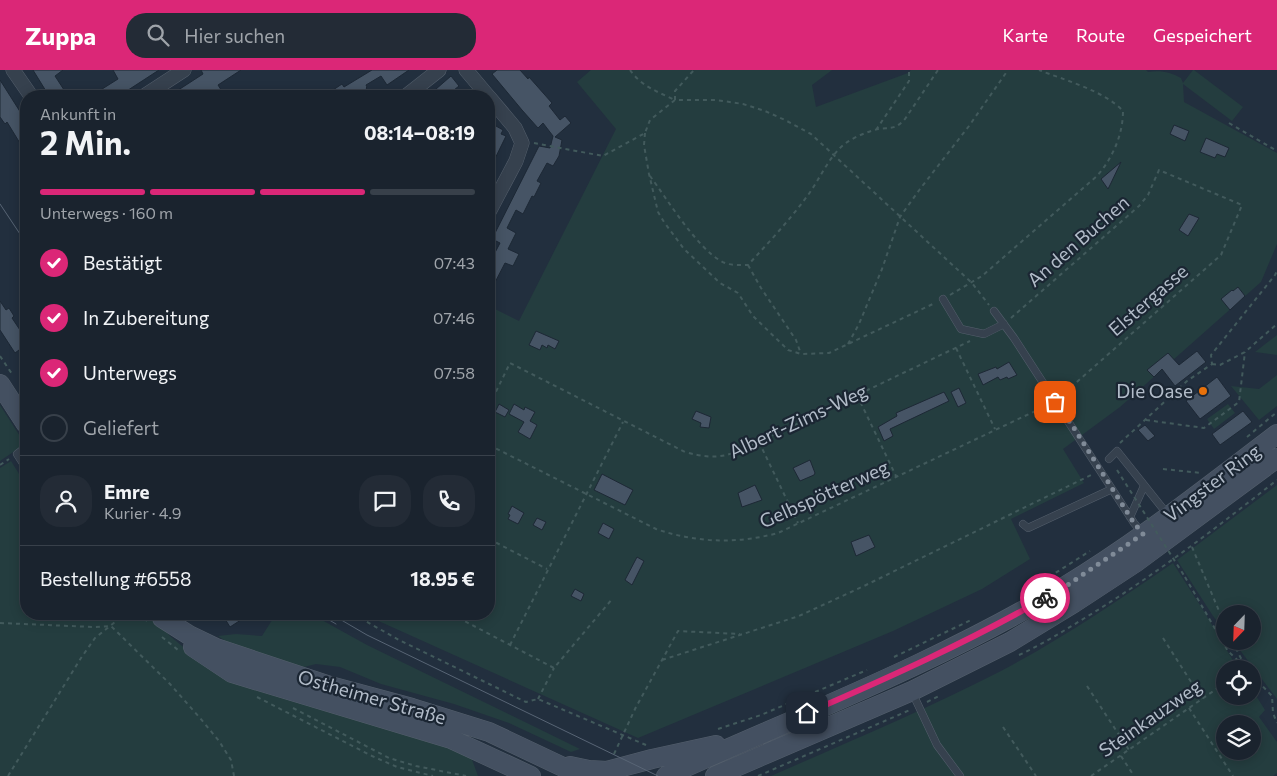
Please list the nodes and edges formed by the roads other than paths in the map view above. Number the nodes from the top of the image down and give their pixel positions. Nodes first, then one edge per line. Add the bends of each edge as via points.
1 (14, 70) edge
2 (184, 70) edge
3 (438, 70) edge
4 (466, 70) edge
5 (27, 90) edge
6 (153, 90) edge
7 (413, 90) edge
8 (484, 90) edge
9 (495, 103) edge
10 (495, 201) edge
11 (942, 299) road end
12 (994, 311) road end
13 (1004, 324) junction
14 (0, 384) edge
15 (20, 415) edge
16 (1277, 434) edge
17 (1108, 458) dead end
18 (1277, 458) edge
19 (1144, 486) junction
20 (1112, 489) junction
21 (1168, 515) junction
22 (1130, 517) junction
23 (1023, 524) dead end
24 (1143, 534) junction
25 (166, 620) edge
26 (232, 663) junction
27 (912, 691) junction
28 (754, 736) junction
29 (560, 764) junction
30 (719, 775) edge
31 (531, 776) edge
32 (582, 776) edge
33 (666, 776) edge
34 (960, 776) edge

1 - 5 street
2 - 6 street
3 - 7 street
4 - 8 street
9 - 10 street via 515,128 522,143
11 - 13 lane via 961,329 984,334
12 - 13 lane
13 - 20 lane
14 - 15 main road
16 - 21 main road, Vingster Ring
17 - 19 lane via 1117,451
18 - 27 main road, Vingster Ring via 1136,563 1074,604 1010,642
19 - 21 lane
19 - 22 lane
20 - 22 lane
20 - 23 lane via 1028,528
21 - 24 main road, Vingster Ring
22 - 24 lane
24 - 28 main road, Vingster Ring via 1063,588 1005,621 912,668
25 - 26 main road, Ostheimer Straße via 216,648
26 - 29 main road, Ostheimer Straße via 412,708 488,732
26 - 31 main road, Ostheimer Straße via 257,682 451,739
27 - 30 main road, Vingster Ring
27 - 34 lane via 937,745
28 - 29 main road via 607,771
28 - 33 main road, Vingster Ring
29 - 32 main road, Ostheimer Straße

